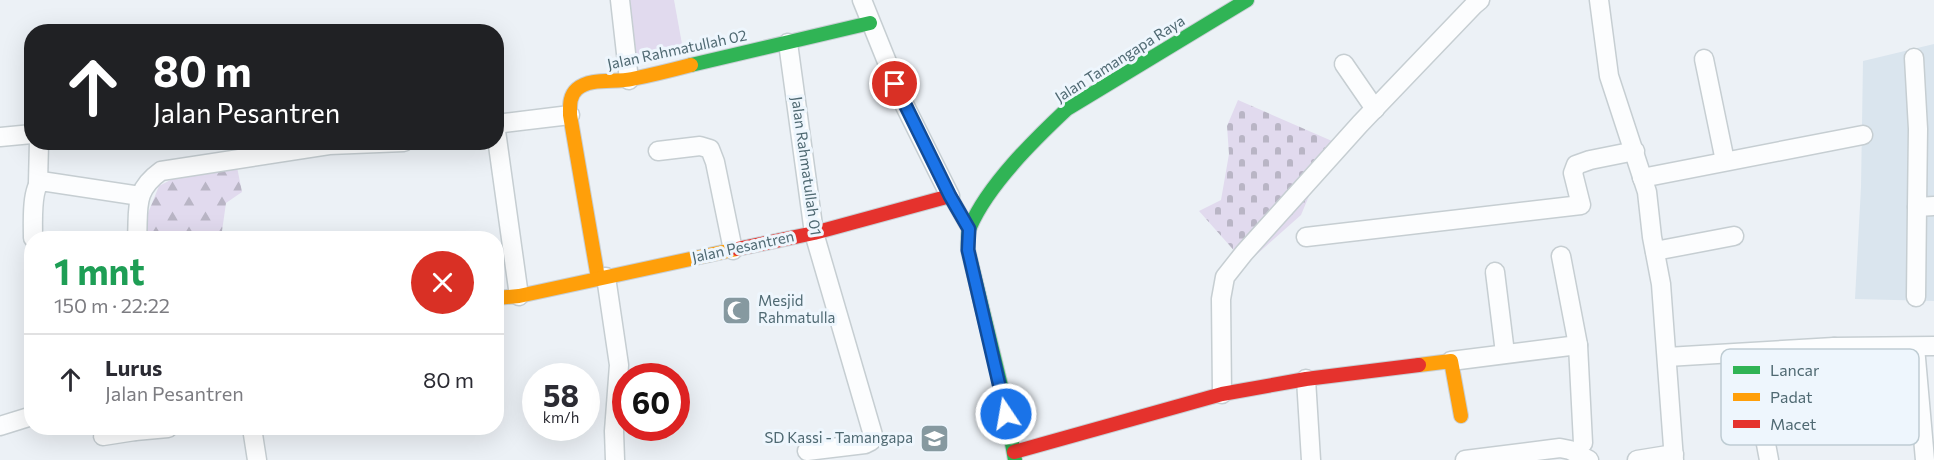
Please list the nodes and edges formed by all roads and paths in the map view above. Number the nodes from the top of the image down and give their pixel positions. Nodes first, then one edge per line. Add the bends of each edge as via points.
1 (620, 0) edge
2 (862, 0) edge
3 (1247, 0) edge
4 (1480, 0) edge
5 (1599, 0) edge
6 (870, 23) junction
7 (788, 43) junction
8 (1914, 58) dead end
9 (1704, 59) dead end
10 (1344, 64) dead end
11 (628, 80) junction
12 (1375, 109) junction
13 (570, 115) junction
14 (504, 123) edge
15 (24, 135) edge
16 (1863, 135) dead end
17 (0, 137) edge
18 (39, 150) edge
19 (297, 150) edge
20 (499, 150) edge
21 (658, 151) dead end
22 (1635, 152) junction
23 (1725, 160) junction
24 (1642, 178) junction
25 (38, 183) junction
26 (140, 196) junction
27 (950, 196) junction
28 (1926, 207) edge
29 (969, 229) junction
30 (33, 231) edge
31 (138, 231) edge
32 (814, 233) junction
33 (1734, 236) dead end
34 (1306, 237) dead end
35 (733, 249) junction
36 (1655, 251) junction
37 (1560, 256) dead end
38 (1495, 272) dead end
39 (602, 278) junction
40 (519, 296) junction
41 (504, 297) edge
42 (1916, 297) dead end
43 (1578, 345) junction
44 (1934, 346) edge
45 (1834, 347) joint
46 (1915, 347) joint
47 (1796, 349) edge
48 (1505, 353) junction
49 (1721, 355) edge
50 (1667, 357) junction
51 (1451, 361) junction
52 (1306, 379) junction
53 (1919, 392) edge
54 (1222, 394) junction
55 (1461, 416) dead end
56 (24, 418) edge
57 (0, 426) edge
58 (108, 435) edge
59 (253, 435) edge
60 (104, 436) dead end
61 (1583, 442) dead end
62 (1765, 445) edge
63 (807, 451) dead end
64 (1015, 456) edge
65 (1674, 457) edge
66 (257, 460) edge
67 (615, 460) edge
68 (1311, 460) edge
69 (1465, 460) edge
70 (1589, 460) edge
71 (1637, 460) edge
72 (1768, 460) edge
73 (1925, 460) edge

1 - 11 street
2 - 6 street
3 - 29 street, Jalan Tamangapa Raya via 1067,109 990,192
4 - 12 street
5 - 22 street via 1609,76
6 - 7 street, Jalan Rahmatullah 02
6 - 27 street via 904,104
7 - 11 street, Jalan Rahmatullah 02
7 - 32 street, Jalan Rahmatullah 01
8 - 28 street
9 - 23 street
10 - 12 street
11 - 13 street, Jalan Rahmatullah 02 via 579,87 568,100
12 - 54 street via 1226,277 1221,299
13 - 14 street
13 - 39 street, Jalan Rahmatullah 02
15 - 17 street
16 - 23 street
18 - 25 street
19 - 26 street via 161,171 143,187
20 - 40 street
21 - 35 street via 700,146 710,149
22 - 24 street
22 - 34 street via 1576,165 1574,174 1581,204
23 - 24 street
24 - 36 street
25 - 26 street via 46,180
25 - 30 street
26 - 31 street
27 - 29 street
27 - 32 street, Jalan Pesantren
28 - 42 street
29 - 64 street via 968,250
32 - 35 street, Jalan Pesantren
32 - 63 street, Jalan Rahmatullah 01 via 873,435 865,444
33 - 36 street
35 - 39 street, Jalan Pesantren
36 - 50 street
37 - 43 street
38 - 48 street
39 - 40 street, Jalan Pesantren
39 - 67 street via 618,365
40 - 41 street, Jalan Pesantren
43 - 48 street
43 - 61 street
44 - 46 street
45 - 46 street
45 - 47 street
48 - 51 street
49 - 50 street
50 - 65 street
51 - 52 street
51 - 55 street
52 - 54 street
52 - 68 street
53 - 73 street
54 - 64 street
56 - 57 street
58 - 60 street
59 - 66 street
62 - 72 street
65 - 71 street
69 - 70 street via 1560,448

